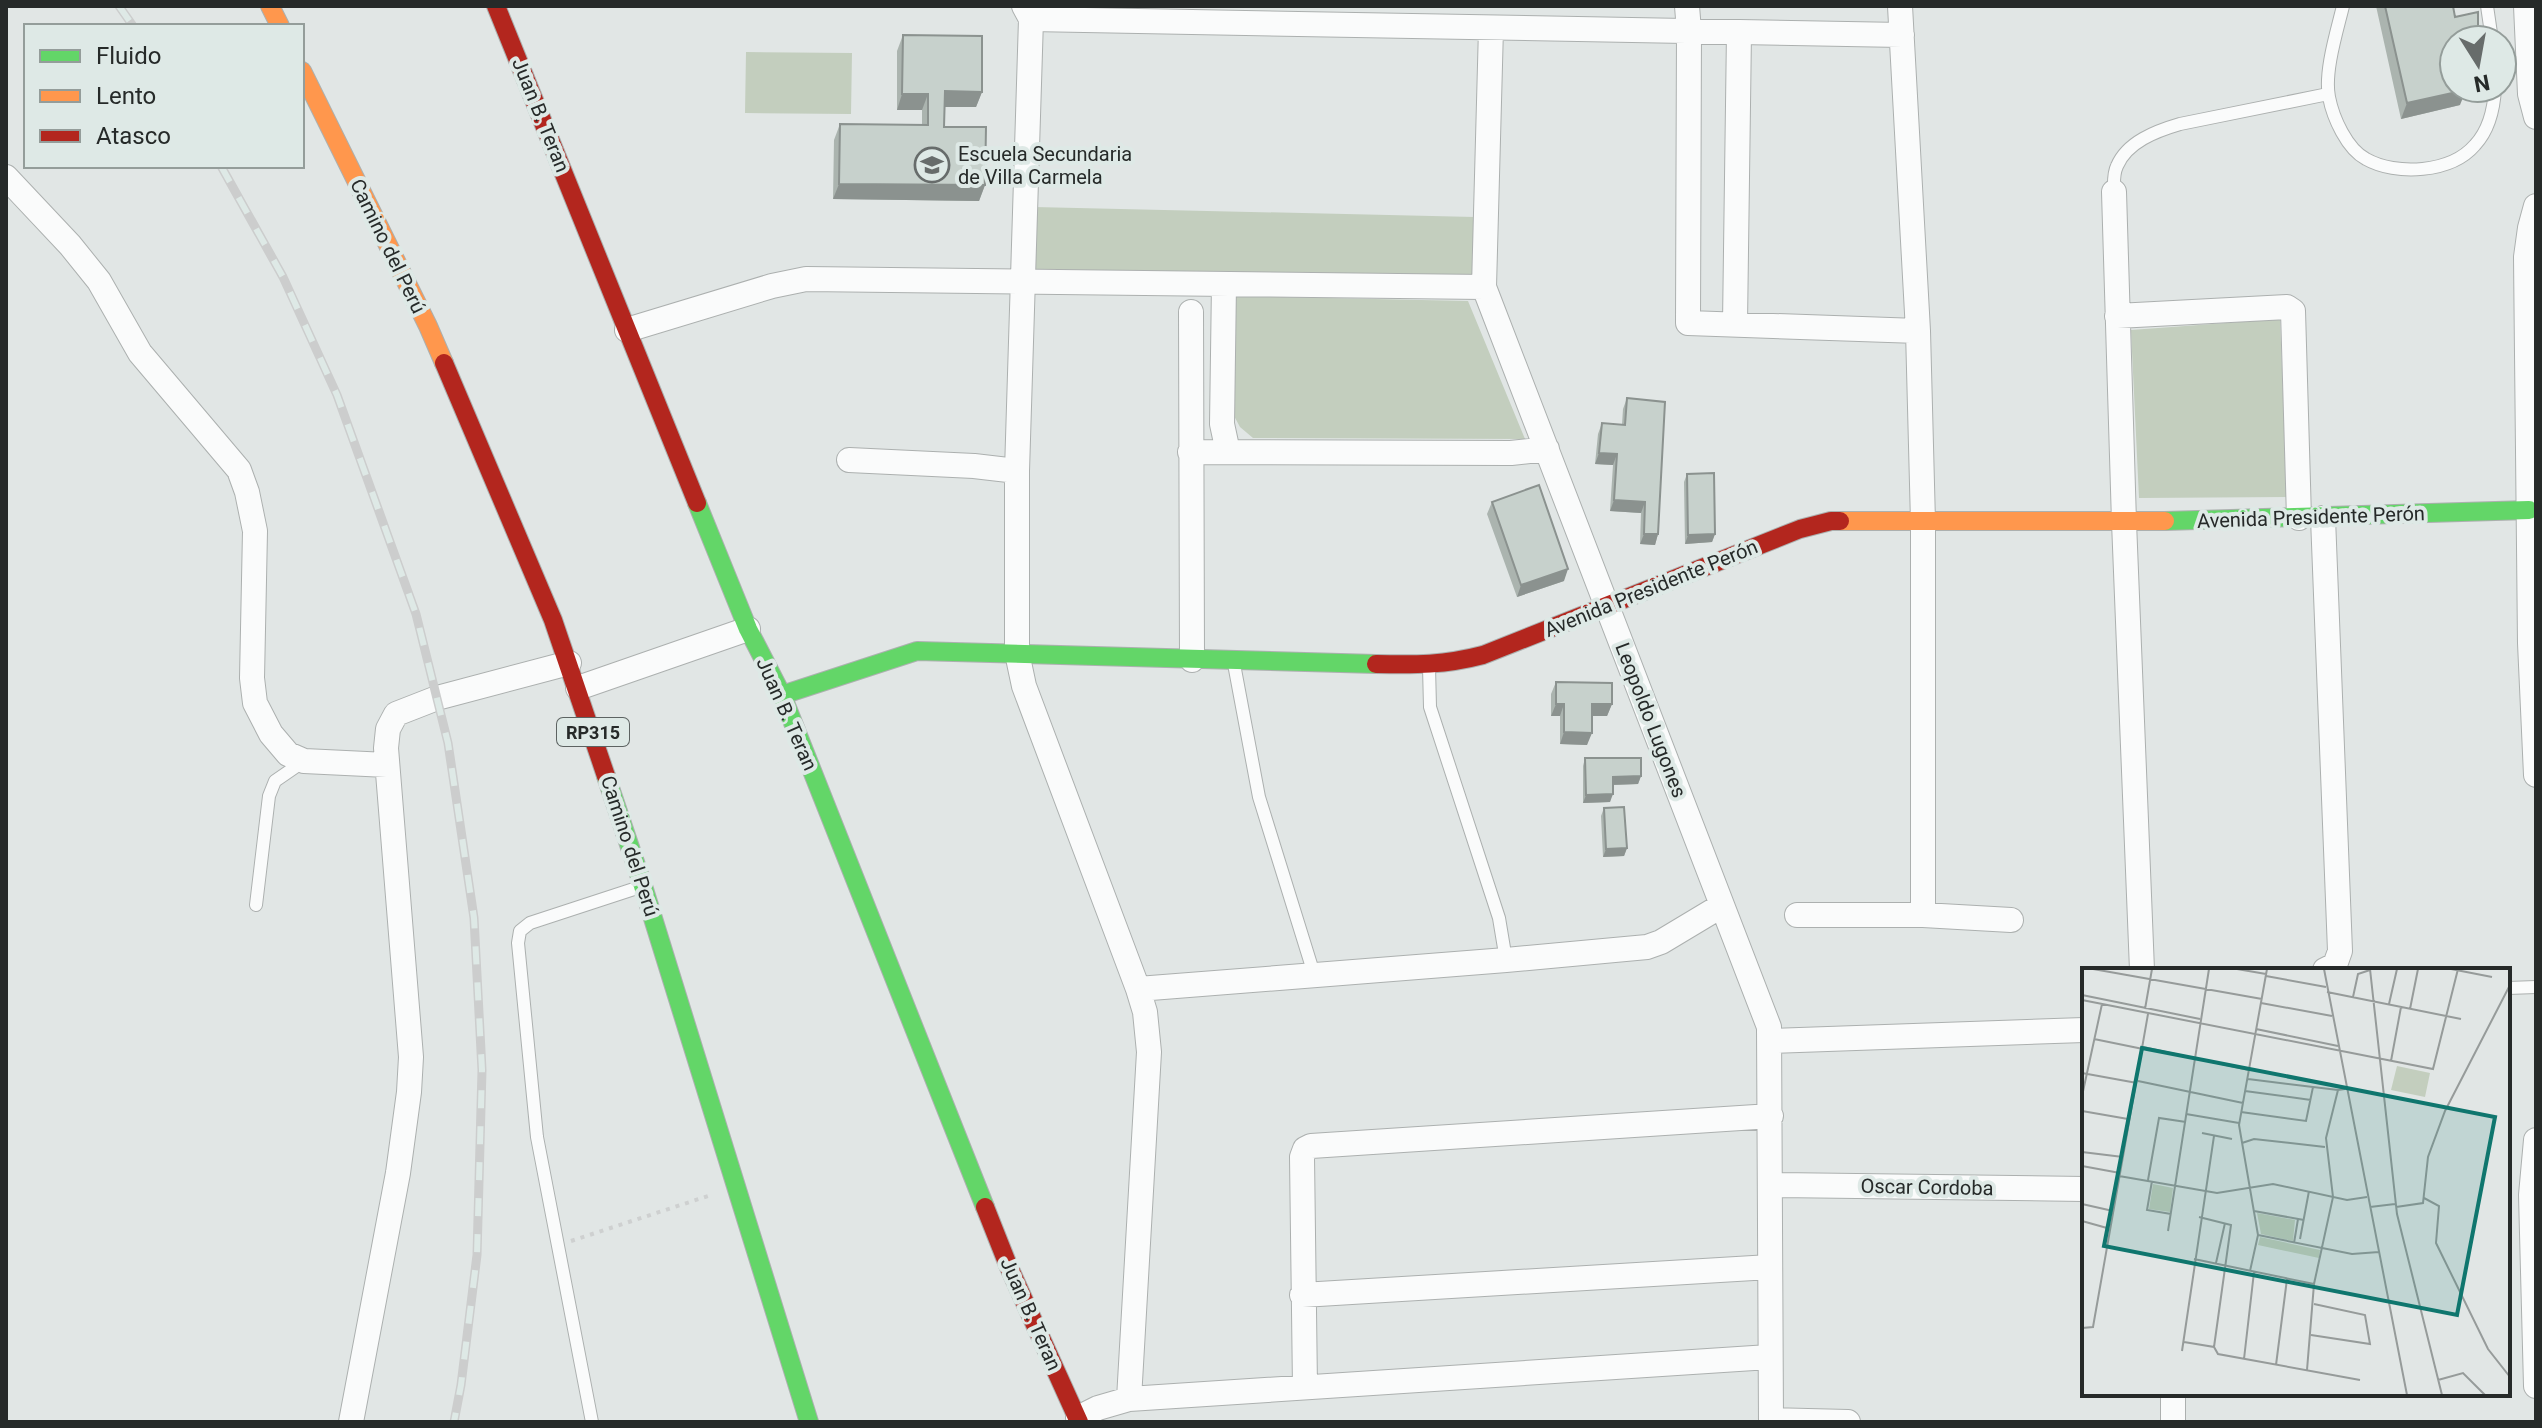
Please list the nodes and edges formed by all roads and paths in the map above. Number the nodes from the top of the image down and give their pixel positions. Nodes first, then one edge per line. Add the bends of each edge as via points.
1 (270, 6) edge
2 (496, 6) edge
3 (1687, 6) edge
4 (1900, 6) edge
5 (2343, 6) edge
6 (2526, 6) edge
7 (1027, 13) edge
8 (1230, 14) edge
9 (1462, 17) edge
10 (279, 24) edge
11 (1491, 28) junction
12 (1689, 31) junction
13 (1739, 32) junction
14 (1902, 35) junction
15 (304, 75) edge
16 (2328, 94) junction
17 (2493, 104) edge
18 (2536, 117) edge
19 (6, 177) edge
20 (2114, 192) joint
21 (2536, 206) edge
22 (2531, 257) edge
23 (1022, 280) junction
24 (1224, 284) junction
25 (1484, 287) junction
26 (1191, 312) dead end
27 (2117, 316) junction
28 (1735, 324) junction
29 (627, 330) junction
30 (1918, 331) junction
31 (1547, 449) junction
32 (1190, 452) junction
33 (1228, 452) junction
34 (849, 460) dead end
35 (1017, 471) junction
36 (2311, 518) junction
37 (1923, 522) junction
38 (2124, 522) junction
39 (2531, 525) edge
40 (1608, 605) junction
41 (748, 629) junction
42 (2533, 643) edge
43 (1017, 653) junction
44 (1192, 660) junction
45 (1234, 661) junction
46 (569, 663) junction
47 (1429, 665) junction
48 (578, 688) junction
49 (782, 695) junction
50 (304, 761) junction
51 (387, 765) junction
52 (2536, 775) edge
53 (643, 886) junction
54 (256, 905) dead end
55 (1721, 906) junction
56 (1797, 915) dead end
57 (1923, 915) junction
58 (2011, 920) dead end
59 (1506, 960) junction
60 (2142, 968) edge
61 (2329, 968) edge
62 (1314, 974) junction
63 (2536, 987) edge
64 (2510, 988) edge
65 (1138, 989) junction
66 (2082, 1030) edge
67 (1771, 1041) junction
68 (1771, 1116) junction
69 (2536, 1140) edge
70 (1771, 1185) junction
71 (2527, 1186) edge
72 (735, 1187) junction
73 (2082, 1189) edge
74 (558, 1246) junction
75 (1770, 1267) junction
76 (1302, 1295) junction
77 (1769, 1357) junction
78 (2536, 1386) edge
79 (1305, 1387) junction
80 (2173, 1396) edge
81 (1129, 1399) junction
82 (1078, 1420) edge
83 (1771, 1421) edge
84 (351, 1422) edge
85 (592, 1422) edge
86 (809, 1422) edge
87 (1848, 1422) edge
88 (2173, 1422) edge

1 - 10 street
2 - 29 street, Juan B. Teran
3 - 12 street
4 - 14 street
5 - 16 lane
6 - 18 street
7 - 8 street
7 - 23 street
8 - 9 street
9 - 11 street
11 - 12 street
11 - 25 street, Leopoldo Lugones
12 - 13 street
12 - 28 street via 1688,323
13 - 14 street
13 - 28 street
14 - 30 street
15 - 46 street, Camino del Perú / RP315 via 428,326
16 - 17 lane via 2343,133 2364,159 2394,169 2429,168 2456,159 2475,146
16 - 20 lane via 2161,130 2124,153 2115,169
19 - 50 street via 99,281 140,353 239,470 255,531 255,703 271,734 288,754
20 - 27 street
21 - 22 street
22 - 39 street
23 - 24 street
23 - 29 street via 806,279
23 - 35 street
24 - 25 street
24 - 33 street via 1222,424
25 - 31 street, Leopoldo Lugones
26 - 32 street
27 - 36 street via 2287,307 2293,311
27 - 38 street
28 - 30 street
29 - 41 street, Juan B. Teran
30 - 37 street
31 - 33 street
31 - 40 street, Leopoldo Lugones
32 - 33 street
32 - 44 street
34 - 35 street
35 - 43 street
36 - 38 street, Avenida Presidente Perón
36 - 39 street, Avenida Presidente Perón
36 - 61 street via 2340,951
37 - 38 street, Avenida Presidente Perón
37 - 40 street, Avenida Presidente Perón via 1831,521 1800,529
37 - 57 street
38 - 60 street
39 - 42 street
40 - 47 street, Avenida Presidente Perón via 1483,655
40 - 55 street, Leopoldo Lugones
41 - 48 street
41 - 49 street, Juan B. Teran
42 - 52 street
43 - 44 street, Avenida Presidente Perón
43 - 49 street, Avenida Presidente Perón via 917,651
43 - 65 street via 1024,686
44 - 45 street, Avenida Presidente Perón
45 - 47 street, Avenida Presidente Perón
45 - 62 lane via 1259,797
46 - 48 street, Camino del Perú / RP315
46 - 51 street via 396,714 388,729
47 - 59 lane via 1430,707 1499,918
48 - 53 street, Camino del Perú / RP315
49 - 82 street, Juan B. Teran via 1008,1265
50 - 51 street
50 - 54 lane via 275,781 269,796
51 - 84 street via 411,1069 398,1173
53 - 72 street, Camino del Perú / RP315
53 - 74 lane via 530,923 520,931 537,1137
55 - 59 street via 1647,947
55 - 67 street, Leopoldo Lugones via 1765,1013
56 - 57 street
57 - 58 street
59 - 62 street
62 - 65 street
63 - 64 lane
65 - 81 street via 1150,1072
66 - 67 street
67 - 68 street, Leopoldo Lugones
68 - 70 street, Leopoldo Lugones
68 - 76 street via 1311,1146 1302,1157
69 - 71 street
70 - 73 street, Oscar Cordoba
70 - 75 street, Leopoldo Lugones
71 - 78 street
72 - 74 path
72 - 86 street, Camino del Perú / RP315
74 - 85 lane
75 - 76 street
75 - 77 street, Leopoldo Lugones
76 - 79 street
77 - 79 street
77 - 83 street, Leopoldo Lugones
79 - 81 street
80 - 88 street
81 - 82 street
83 - 87 street

